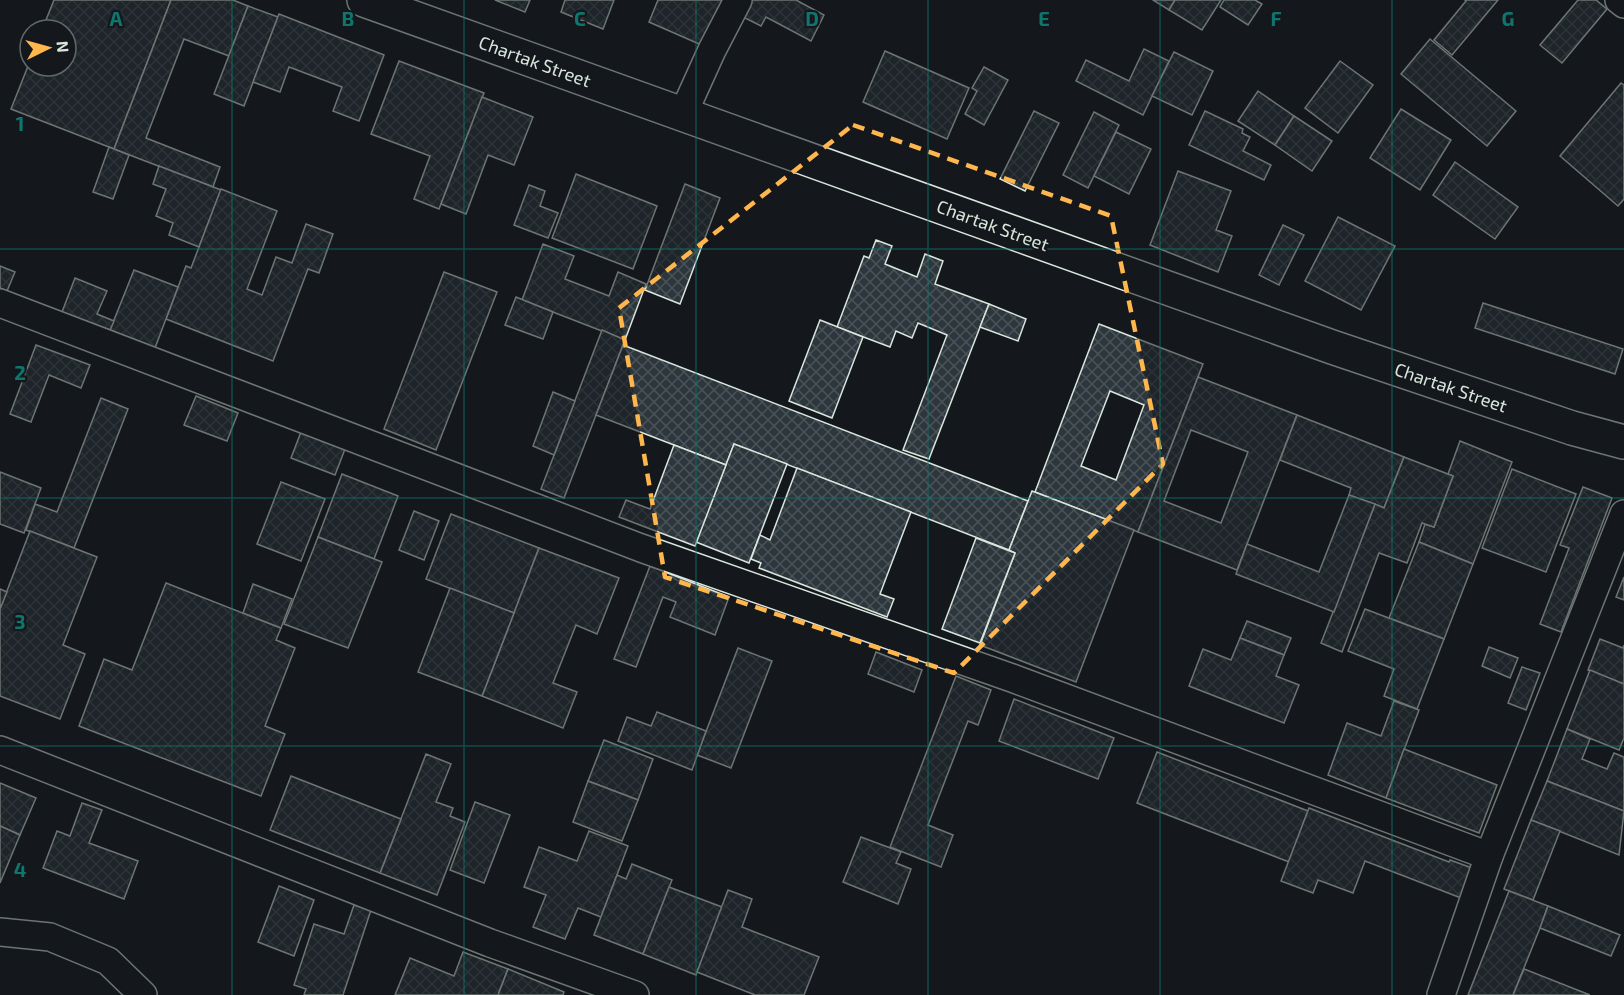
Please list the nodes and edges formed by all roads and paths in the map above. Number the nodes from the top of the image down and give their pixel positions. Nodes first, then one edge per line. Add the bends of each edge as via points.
1 (364, 0) edge
2 (738, 0) edge
3 (1619, 0) edge
4 (1624, 4) edge
5 (683, 114) junction
6 (0, 303) edge
7 (1624, 442) edge
8 (1624, 514) edge
9 (0, 750) edge
10 (1489, 856) junction
11 (0, 932) edge
12 (143, 995) edge
13 (635, 995) edge
14 (1441, 995) edge

1 - 5 street, Chartak Street
2 - 5 street
3 - 4 street
5 - 7 street, Chartak Street via 1332,347
6 - 10 street via 641,548 1012,678
8 - 10 street
9 - 13 street via 490,943
10 - 14 street
11 - 12 street via 50,937 108,961

